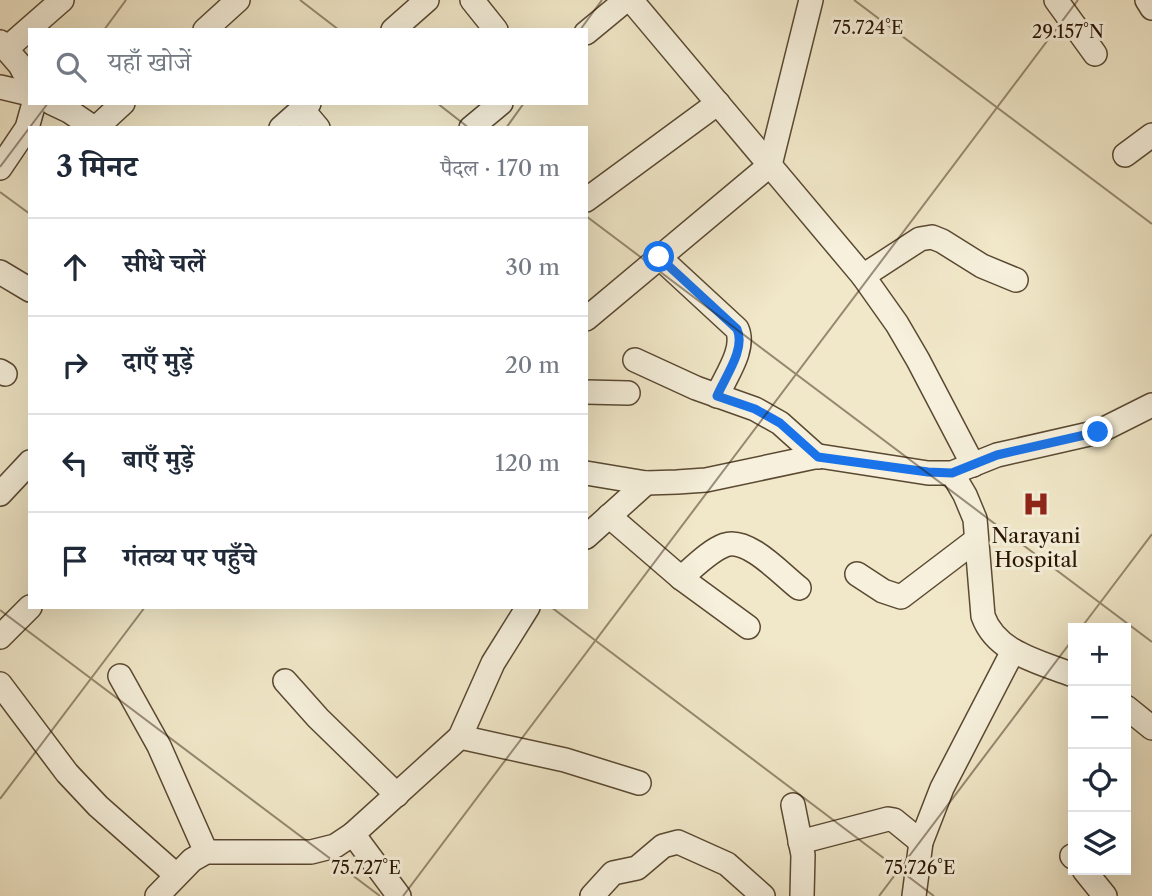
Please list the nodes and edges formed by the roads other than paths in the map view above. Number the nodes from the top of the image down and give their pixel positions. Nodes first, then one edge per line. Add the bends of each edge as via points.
1 (62, 0) edge
2 (238, 0) edge
3 (427, 0) edge
4 (472, 0) edge
5 (626, 0) edge
6 (631, 0) edge
7 (811, 0) edge
8 (1056, 0) edge
9 (1147, 0) edge
10 (1152, 8) edge
11 (207, 28) edge
12 (395, 28) edge
13 (494, 28) edge
14 (588, 31) edge
15 (3, 46) edge
16 (1096, 54) dead end
17 (28, 80) edge
18 (0, 88) edge
19 (28, 94) edge
20 (718, 103) junction
21 (33, 105) edge
22 (56, 105) edge
23 (121, 105) edge
24 (499, 105) edge
25 (305, 106) edge
26 (92, 126) edge
27 (97, 126) edge
28 (283, 126) edge
29 (317, 126) edge
30 (473, 126) edge
31 (1152, 135) edge
32 (1125, 155) dead end
33 (770, 165) junction
34 (0, 168) edge
35 (588, 199) edge
36 (659, 257) junction
37 (0, 272) edge
38 (863, 276) junction
39 (1016, 281) dead end
40 (28, 289) edge
41 (588, 317) edge
42 (635, 360) dead end
43 (588, 392) edge
44 (628, 393) dead end
45 (717, 396) junction
46 (1152, 405) edge
47 (818, 457) junction
48 (28, 464) edge
49 (963, 469) junction
50 (588, 473) edge
51 (646, 483) junction
52 (0, 494) edge
53 (609, 516) junction
54 (588, 535) edge
55 (976, 540) junction
56 (857, 574) dead end
57 (681, 578) junction
58 (799, 588) dead end
59 (28, 609) edge
60 (527, 609) edge
61 (748, 627) dead end
62 (1, 634) edge
63 (1013, 651) junction
64 (1068, 673) edge
65 (120, 676) dead end
66 (285, 681) dead end
67 (0, 684) edge
68 (1131, 711) edge
69 (1152, 728) edge
70 (460, 737) junction
71 (639, 783) dead end
72 (397, 795) junction
73 (793, 805) dead end
74 (353, 834) junction
75 (800, 842) junction
76 (921, 842) junction
77 (206, 852) junction
78 (176, 875) junction
79 (1088, 875) edge
80 (157, 896) edge
81 (399, 896) edge
82 (592, 896) edge
83 (763, 896) edge
84 (802, 896) edge
85 (914, 896) edge
86 (1105, 896) edge

1 - 15 street
2 - 11 street
3 - 12 street
4 - 13 street
5 - 14 street
6 - 20 street
7 - 33 street
8 - 16 street
9 - 10 street
15 - 17 street
18 - 19 street
20 - 33 street
20 - 35 street
21 - 34 street via 27,128
22 - 26 street
23 - 27 street
24 - 30 street
25 - 28 street
25 - 29 street
31 - 32 street
33 - 36 street
33 - 38 street
36 - 41 street
36 - 45 street via 740,335 740,345
37 - 40 street
38 - 39 street via 920,239 932,237
38 - 49 street via 918,359
42 - 45 street
43 - 44 street
45 - 47 street via 780,423
46 - 49 street via 1098,432 1007,453
47 - 49 street via 928,472
47 - 51 street via 706,480
48 - 52 street
49 - 55 street
50 - 51 street
51 - 53 street
53 - 54 street
53 - 57 street
55 - 56 street via 901,597
55 - 63 street via 983,616 988,630
57 - 58 street via 715,551 734,543 749,548
57 - 61 street
59 - 62 street
60 - 70 street via 493,663
63 - 64 street
63 - 76 street via 942,788
65 - 77 street via 159,746
66 - 72 street
67 - 78 street via 97,806
68 - 69 street
70 - 71 street via 565,760
70 - 72 street
72 - 74 street
73 - 75 street
74 - 77 street via 335,846 311,852
74 - 81 street
75 - 76 street via 888,819
75 - 84 street
76 - 85 street
77 - 78 street
78 - 80 street
79 - 86 street
82 - 83 street via 613,873 637,868 663,846 678,842 727,864

